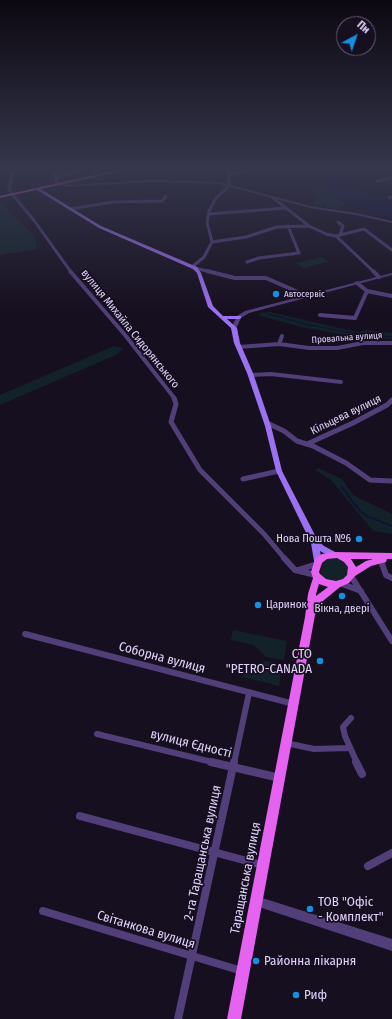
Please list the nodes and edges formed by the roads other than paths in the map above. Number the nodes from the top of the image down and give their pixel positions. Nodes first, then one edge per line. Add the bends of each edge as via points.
1 (33, 219) edge
2 (86, 219) edge
3 (208, 219) edge
4 (299, 219) edge
5 (376, 219) edge
6 (338, 222) dead end
7 (392, 222) edge
8 (288, 226) junction
9 (309, 226) junction
10 (338, 236) junction
11 (212, 242) junction
12 (392, 250) edge
13 (247, 262) dead end
14 (194, 267) junction
15 (392, 274) edge
16 (379, 277) junction
17 (357, 283) junction
18 (367, 291) junction
19 (307, 296) junction
20 (392, 296) edge
21 (320, 315) dead end
22 (224, 317) junction
23 (239, 317) junction
24 (234, 328) junction
25 (282, 336) dead end
26 (392, 343) edge
27 (279, 344) junction
28 (239, 347) junction
29 (251, 375) junction
30 (342, 382) dead end
31 (392, 400) edge
32 (267, 423) junction
33 (307, 444) junction
34 (279, 471) junction
35 (243, 478) dead end
36 (392, 481) edge
37 (315, 543) junction
38 (337, 555) junction
39 (392, 557) edge
40 (381, 561) junction
41 (318, 563) junction
42 (295, 570) junction
43 (352, 574) junction
44 (316, 576) junction
45 (392, 578) edge
46 (340, 585) junction
47 (362, 592) junction
48 (310, 617) junction
49 (25, 634) dead end
50 (392, 641) edge
51 (249, 693) junction
52 (294, 704) junction
53 (351, 718) dead end
54 (97, 734) dead end
55 (286, 743) junction
56 (349, 748) junction
57 (234, 767) junction
58 (362, 774) dead end
59 (280, 778) junction
60 (80, 816) dead end
61 (215, 853) junction
62 (392, 853) edge
63 (263, 866) junction
64 (368, 866) dead end
65 (256, 901) junction
66 (43, 911) dead end
67 (392, 945) edge
68 (193, 958) junction
69 (243, 972) junction
70 (178, 1019) edge
71 (234, 1019) edge

1 - 42 street, вулиця Михайла Сидорянського via 65,265 175,399 176,404 170,422 200,470 264,534
2 - 14 main road
3 - 11 street
4 - 9 street
5 - 7 street
6 - 10 street via 343,226
8 - 9 street
8 - 11 street via 272,228 246,238
8 - 13 street via 299,253
9 - 10 street via 326,234
10 - 12 street via 364,229
10 - 16 street
11 - 14 street via 204,257
14 - 19 street via 235,278 266,278
14 - 22 main road via 199,273 211,306
15 - 16 street
16 - 17 street
17 - 18 street
17 - 19 street
18 - 20 street
18 - 21 street via 355,318
19 - 23 street via 247,312
22 - 23 main road
22 - 24 main road
23 - 24 street
24 - 28 main road
25 - 27 street
26 - 27 street, Провальна вулиця via 363,343 337,348
27 - 28 street, Провальна вулиця
28 - 29 main road
29 - 30 street via 271,374
29 - 32 main road
31 - 33 street, Кільцева вулиця via 353,423
32 - 33 street
32 - 34 main road
33 - 36 street via 346,463 370,480
34 - 35 street
34 - 37 main road
37 - 38 main road
37 - 41 main road
38 - 39 main road
38 - 41 main road via 325,556
38 - 43 main road via 350,563
39 - 40 main road
40 - 43 main road via 369,563
40 - 45 street via 386,575
41 - 42 street via 303,570
41 - 44 main road
42 - 44 street
43 - 46 main road
43 - 47 street
44 - 46 main road via 323,582
44 - 48 main road, Таращанська вулиця
46 - 47 street
46 - 48 main road, Таращанська вулиця via 320,598
47 - 50 street
48 - 52 main road, Таращанська вулиця
49 - 51 street, Соборна вулиця
51 - 52 street, Соборна вулиця
51 - 57 street, 2-га Таращанська вулиця
52 - 55 main road, Таращанська вулиця
53 - 56 street via 343,728
54 - 57 street, вулиця Єдності
55 - 56 street via 314,749
55 - 59 main road, Таращанська вулиця
56 - 58 street
57 - 59 street, вулиця Єдності
57 - 61 street, 2-га Таращанська вулиця
59 - 63 main road, Таращанська вулиця
60 - 61 street
61 - 63 street
61 - 68 street, 2-га Таращанська вулиця
62 - 64 street
63 - 65 main road, Таращанська вулиця
65 - 67 street
65 - 69 main road, Таращанська вулиця
66 - 68 street, Світанкова вулиця
68 - 69 street, Світанкова вулиця
68 - 70 street, 2-га Таращанська вулиця
69 - 71 main road, Таращанська вулиця

